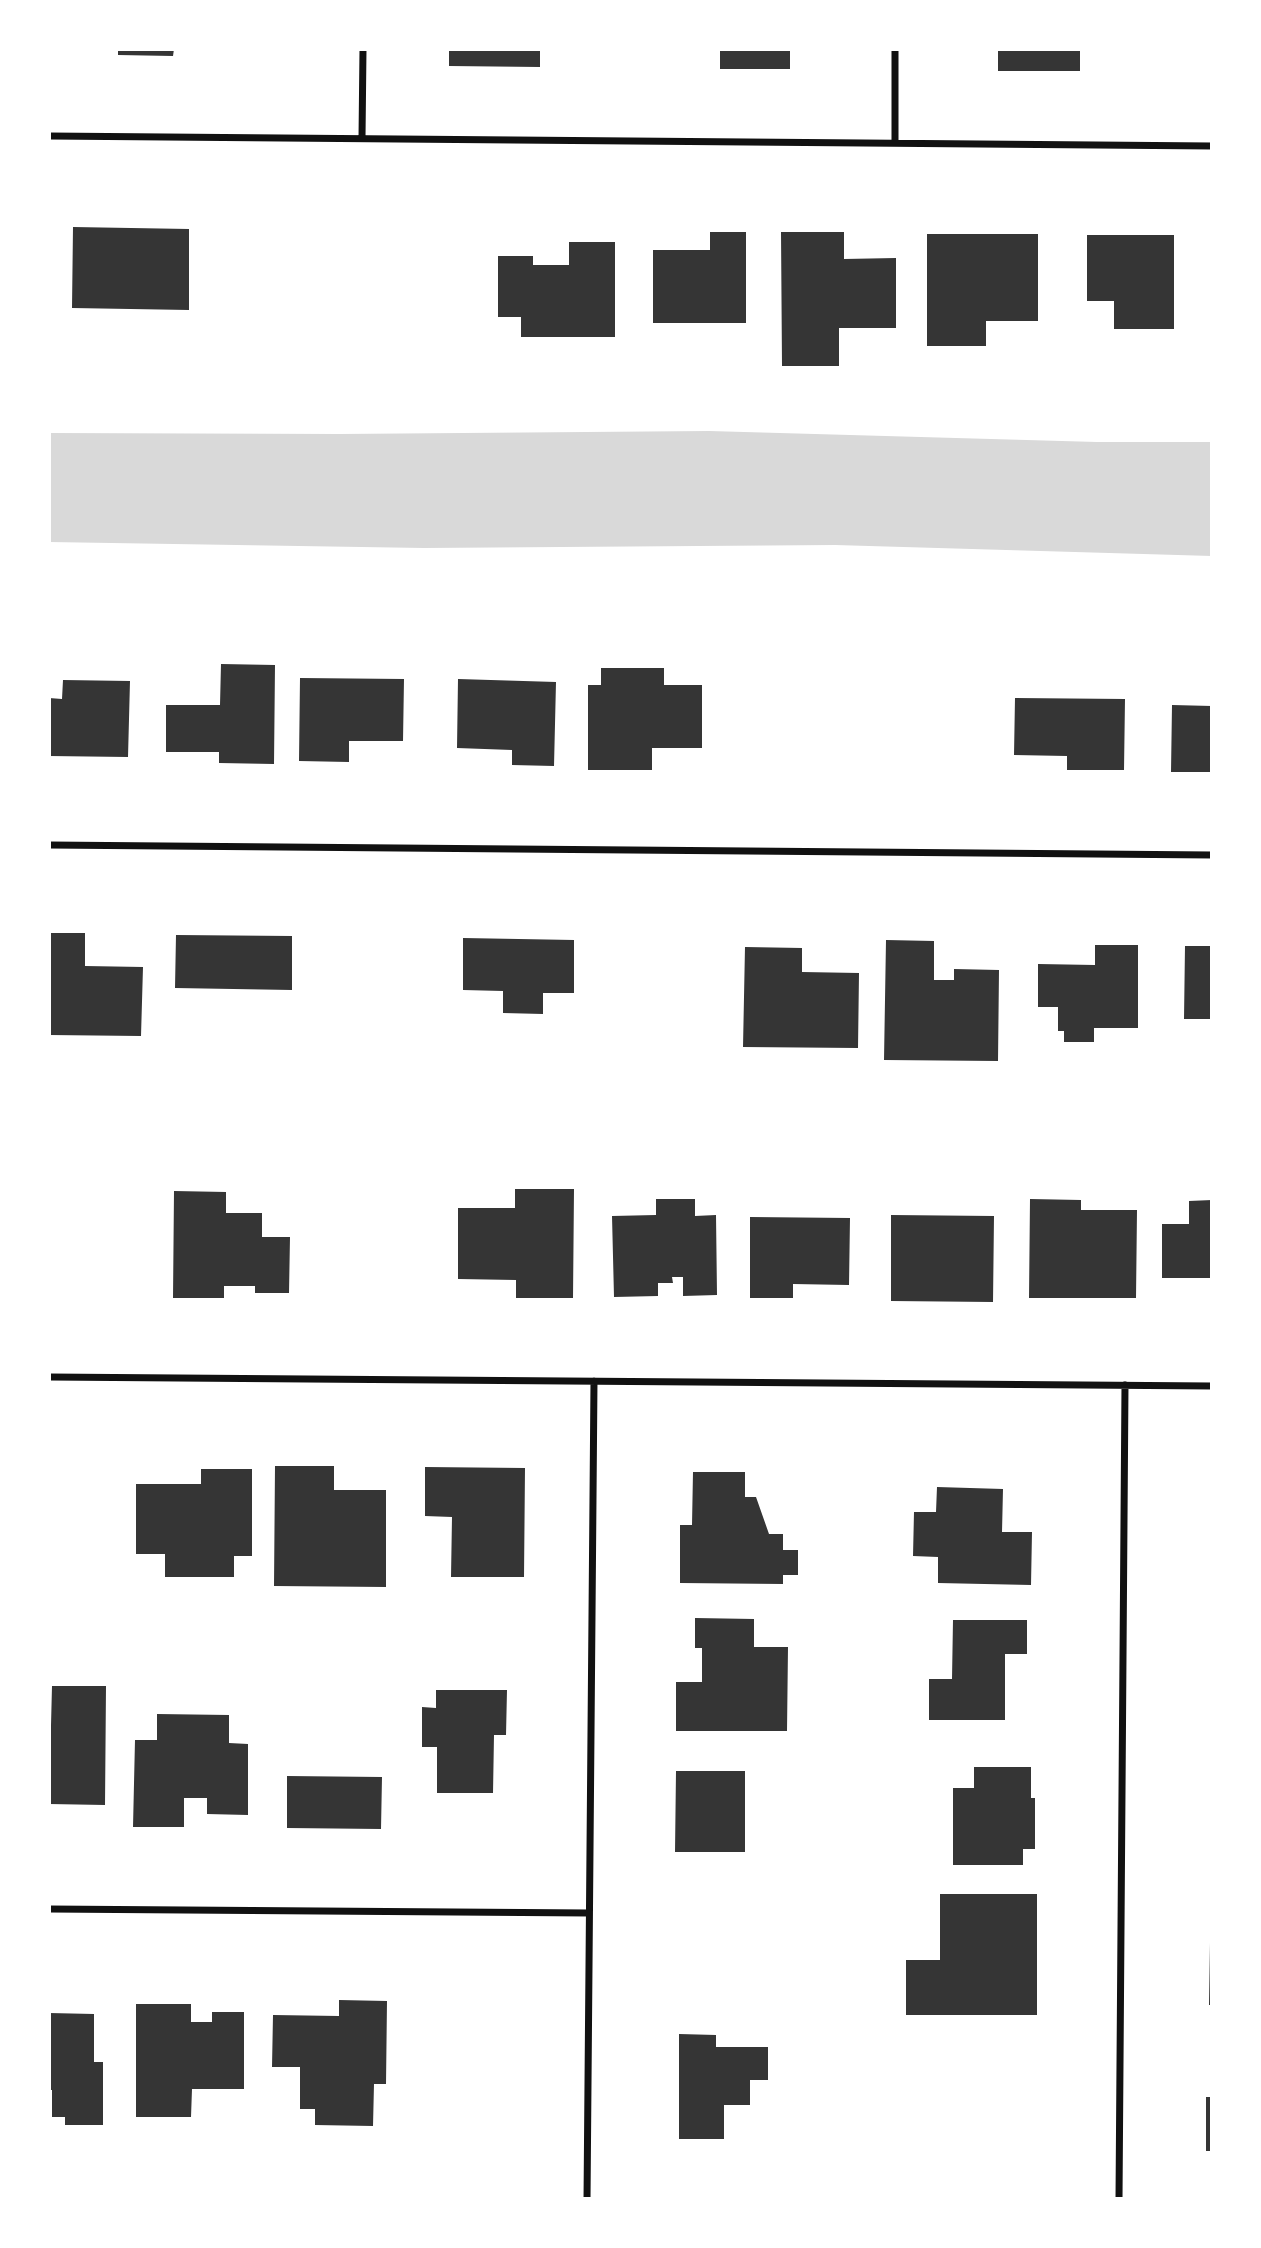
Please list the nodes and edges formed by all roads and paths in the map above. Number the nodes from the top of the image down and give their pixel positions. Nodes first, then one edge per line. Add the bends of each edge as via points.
1 (363, 49) edge
2 (895, 49) edge
3 (49, 136) edge
4 (362, 138) junction
5 (895, 143) junction
6 (1212, 146) edge
7 (49, 845) edge
8 (1212, 855) edge
9 (49, 1377) edge
10 (594, 1381) junction
11 (1125, 1385) junction
12 (1212, 1386) edge
13 (49, 1909) edge
14 (589, 1913) junction
15 (587, 2199) edge
16 (1119, 2199) edge

1 - 4 street
2 - 5 street
3 - 4 street
4 - 5 street
5 - 6 street
7 - 8 street
9 - 10 street
10 - 11 street
10 - 14 street
11 - 12 street
11 - 16 street
13 - 14 street
14 - 15 street

